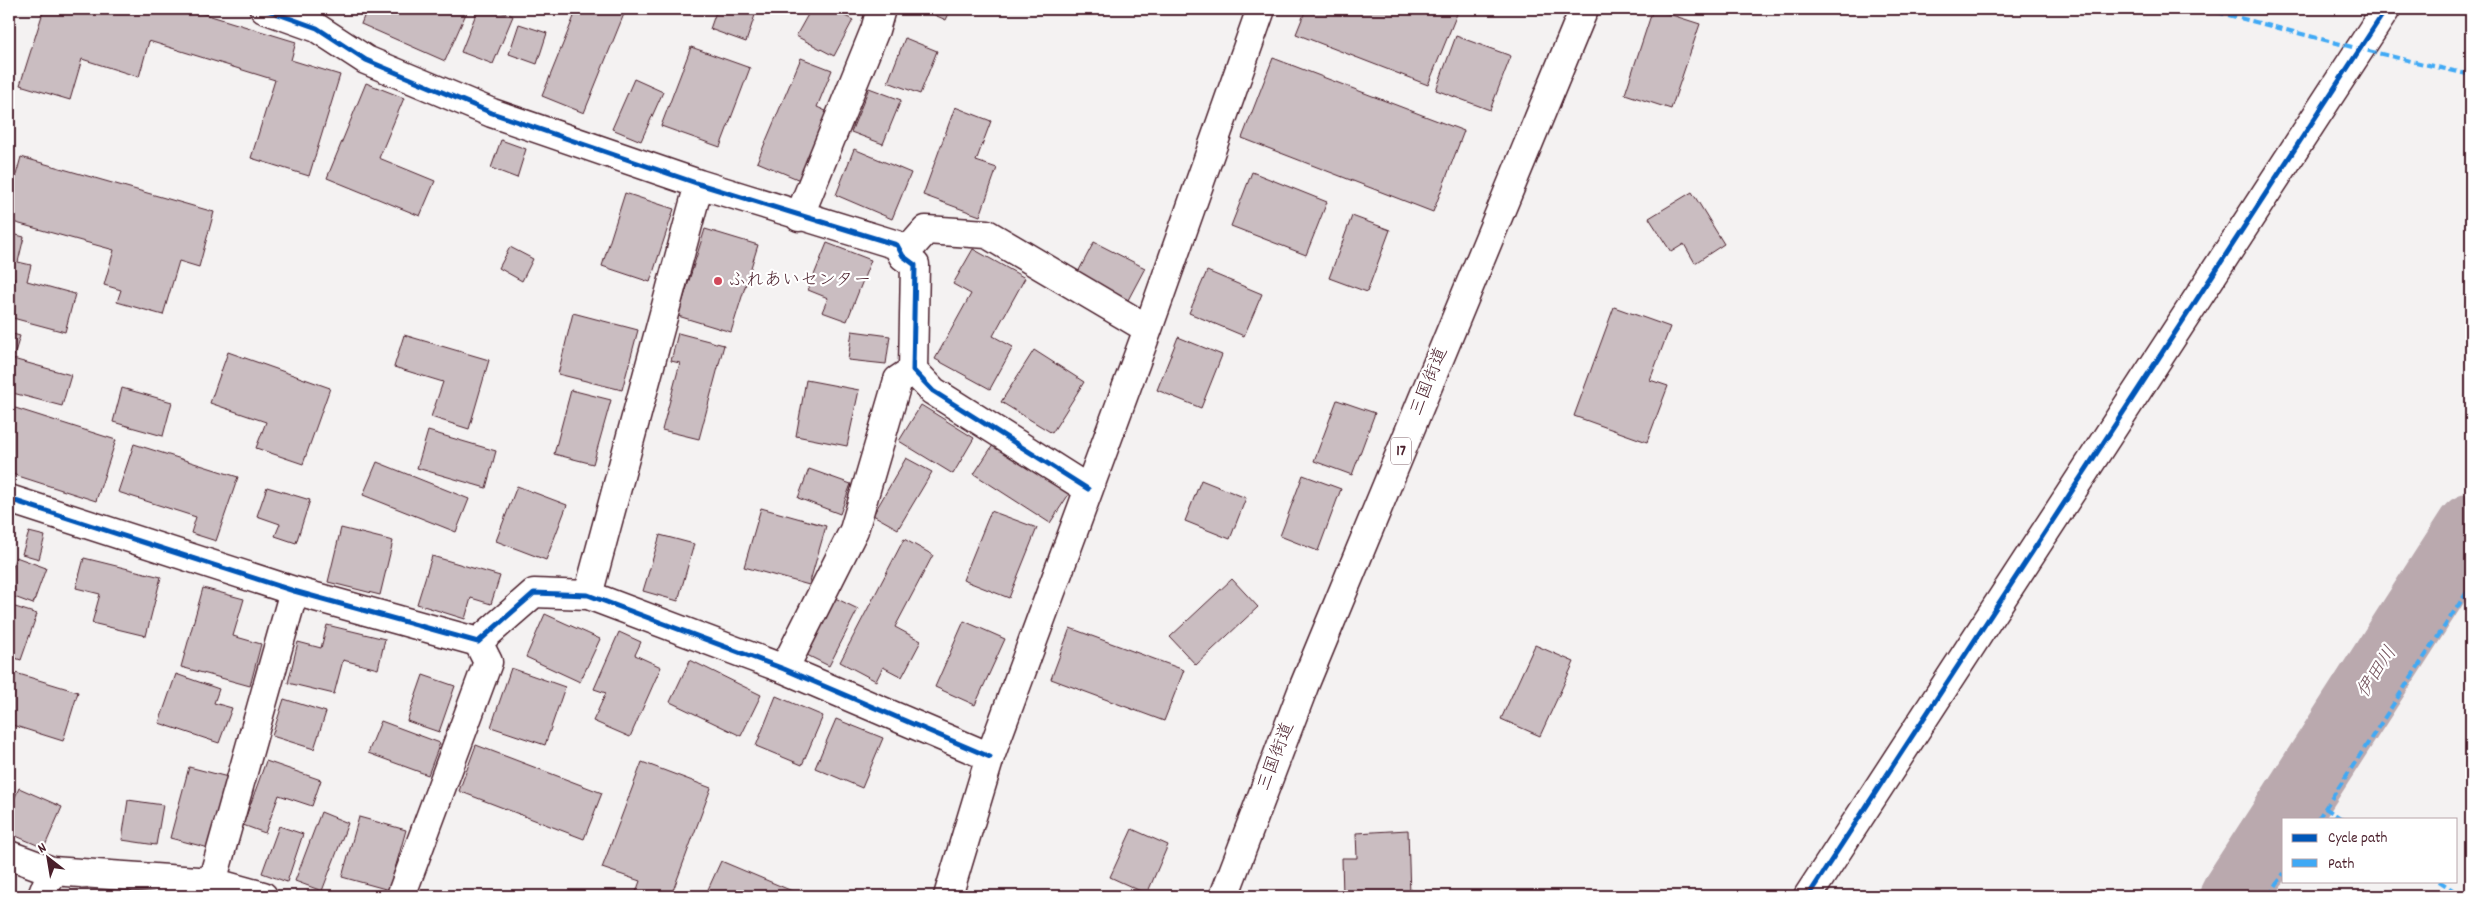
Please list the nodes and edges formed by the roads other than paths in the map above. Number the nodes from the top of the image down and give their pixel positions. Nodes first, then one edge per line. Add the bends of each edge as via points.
1 (264, 9) edge
2 (881, 9) edge
3 (1261, 9) edge
4 (1584, 9) edge
5 (2386, 9) edge
6 (700, 184) junction
7 (799, 216) junction
8 (903, 256) junction
9 (1148, 329) junction
10 (913, 370) junction
11 (1088, 490) junction
12 (9, 499) edge
13 (294, 591) junction
14 (588, 596) junction
15 (478, 642) junction
16 (784, 669) junction
17 (990, 757) junction
18 (9, 854) edge
19 (212, 882) junction
20 (47, 884) edge
21 (263, 896) edge
22 (401, 896) edge
23 (948, 896) edge
24 (1224, 896) edge
25 (1808, 896) edge

1 - 6 main road via 317,28 366,60 492,112
2 - 7 main road
3 - 9 main road
4 - 24 main road, 三国街道 / 17 via 1304,686
5 - 25 main road
6 - 7 main road
6 - 14 main road
7 - 8 main road via 897,245
8 - 9 main road via 926,230 987,234
8 - 10 main road via 915,265
9 - 11 main road
10 - 11 main road via 933,391
10 - 16 main road via 898,380 854,530
11 - 17 main road
12 - 13 main road
13 - 15 main road
13 - 19 main road
14 - 15 main road via 534,593
14 - 16 main road
15 - 22 main road via 488,662
16 - 17 main road
17 - 23 main road
18 - 20 main road
19 - 20 main road
19 - 21 main road

